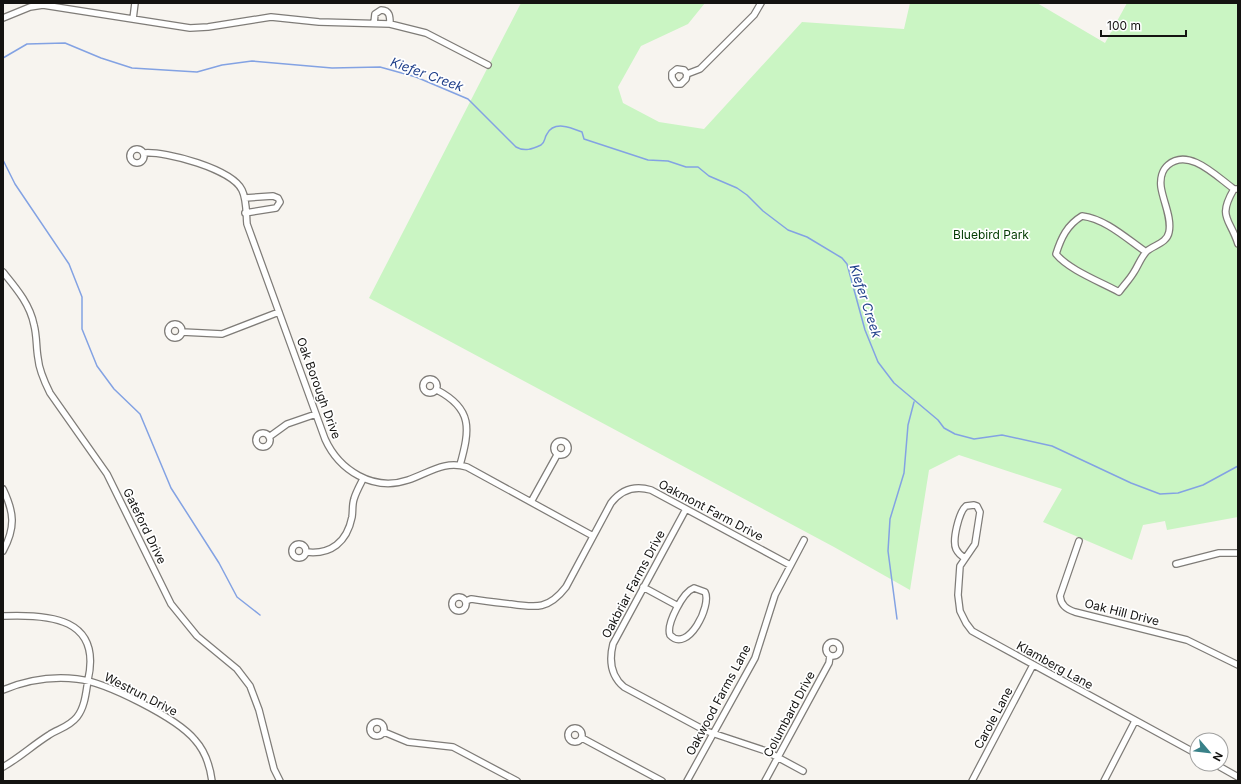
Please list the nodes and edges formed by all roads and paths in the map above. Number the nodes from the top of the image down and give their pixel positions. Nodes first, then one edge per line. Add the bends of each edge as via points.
1 (135, 3) edge
2 (761, 3) edge
3 (3, 18) edge
4 (133, 19) junction
5 (374, 23) junction
6 (390, 24) junction
7 (488, 65) dead end
8 (687, 74) junction
9 (144, 153) dead end
10 (1236, 189) edge
11 (245, 198) junction
12 (246, 213) junction
13 (1238, 244) edge
14 (1146, 252) junction
15 (3, 272) edge
16 (279, 312) junction
17 (182, 332) dead end
18 (437, 390) dead end
19 (316, 414) junction
20 (269, 436) dead end
21 (557, 455) dead end
22 (460, 465) junction
23 (363, 479) junction
24 (3, 489) edge
25 (531, 502) junction
26 (686, 509) junction
27 (593, 536) junction
28 (804, 540) dead end
29 (1079, 541) dead end
30 (3, 551) edge
31 (306, 552) dead end
32 (1238, 553) edge
33 (965, 558) junction
34 (1176, 564) dead end
35 (790, 565) junction
36 (643, 587) junction
37 (466, 601) dead end
38 (678, 606) junction
39 (3, 616) edge
40 (830, 656) dead end
41 (1033, 665) junction
42 (1238, 665) edge
43 (88, 681) junction
44 (3, 690) edge
45 (1135, 721) junction
46 (384, 732) dead end
47 (712, 734) junction
48 (582, 738) dead end
49 (1189, 750) edge
50 (778, 758) junction
51 (3, 766) edge
52 (803, 771) dead end
53 (1227, 772) edge
54 (1236, 778) edge
55 (212, 781) edge
56 (280, 781) edge
57 (517, 781) edge
58 (662, 781) edge
59 (687, 781) edge
60 (765, 781) edge
61 (972, 781) edge
62 (1104, 781) edge

1 - 4 street
2 - 8 street via 754,16 700,69
3 - 4 street via 30,7 43,5
4 - 5 street via 190,28 271,18
5 - 6 street
5 - 6 street via 375,14 381,10 389,14
6 - 7 street via 426,33
8 - 8 street via 681,84 676,84 672,78 672,73 677,69 684,70
9 - 11 street, Oak Borough Drive via 154,152 184,158 223,174 237,183
10 - 13 street via 1229,198 1225,214
10 - 14 street via 1189,159 1180,158 1173,161 1161,178 1169,232 1167,238
11 - 12 street, Oak Borough Drive
11 - 12 street via 273,196 280,202 276,208
12 - 16 street, Oak Borough Drive via 246,224
14 - 14 street via 1105,224 1082,216 1068,227 1056,254 1076,269 1119,292 1134,274
15 - 56 street, Gateford Drive via 31,314 38,360 48,388 107,474 171,604 197,636 238,669 250,686 274,769
16 - 17 street via 222,334
16 - 19 street, Oak Borough Drive
18 - 22 street via 458,405 466,418 466,440
19 - 20 street via 287,424
19 - 23 street, Oak Borough Drive via 330,451 344,467
21 - 25 street
22 - 23 street, Oak Borough Drive via 440,466 397,482
22 - 25 street
23 - 31 street via 354,498 350,526 343,540 326,551
24 - 30 street via 12,513 9,540
25 - 27 street
26 - 27 street, Oakmont Farm Drive via 651,490 636,487 627,489 617,495 611,503
26 - 35 street, Oakmont Farm Drive
26 - 36 street, Oakbriar Farms Drive
27 - 37 street, Oakmont Farm Drive via 566,587 551,602 534,608 471,599
28 - 35 street, Oakwood Farms Lane
29 - 42 street, Oak Hill Drive via 1060,596 1066,608 1187,640
32 - 34 street via 1219,553
33 - 33 street, Klamberg Lane via 975,544 980,512 974,505 966,506 959,516 955,544
33 - 41 street, Klamberg Lane via 960,566 958,595 960,611 966,623 981,636
35 - 47 street, Oakwood Farms Lane via 771,604 755,658
36 - 38 street
36 - 47 street, Oakbriar Farms Drive via 613,644 611,661 615,676 624,687
38 - 38 street via 669,625 669,632 675,639 683,640 695,627 706,606 707,595 698,588 690,589
39 - 43 street via 55,619 79,630 92,656
40 - 50 street, Columbard Drive via 829,663
41 - 45 street, Klamberg Lane
41 - 61 street, Carole Lane
43 - 44 street, Westrun Drive via 45,678
43 - 51 street via 82,708 72,723
43 - 55 street, Westrun Drive via 129,697 185,729 204,752
45 - 49 street, Klamberg Lane
45 - 62 street
46 - 57 street via 408,742 453,747
47 - 50 street, Oakbriar Farms Drive via 766,751
47 - 59 street, Oakwood Farms Lane
48 - 58 street
50 - 52 street, Oakbriar Farms Drive
50 - 60 street, Columbard Drive
53 - 54 street

